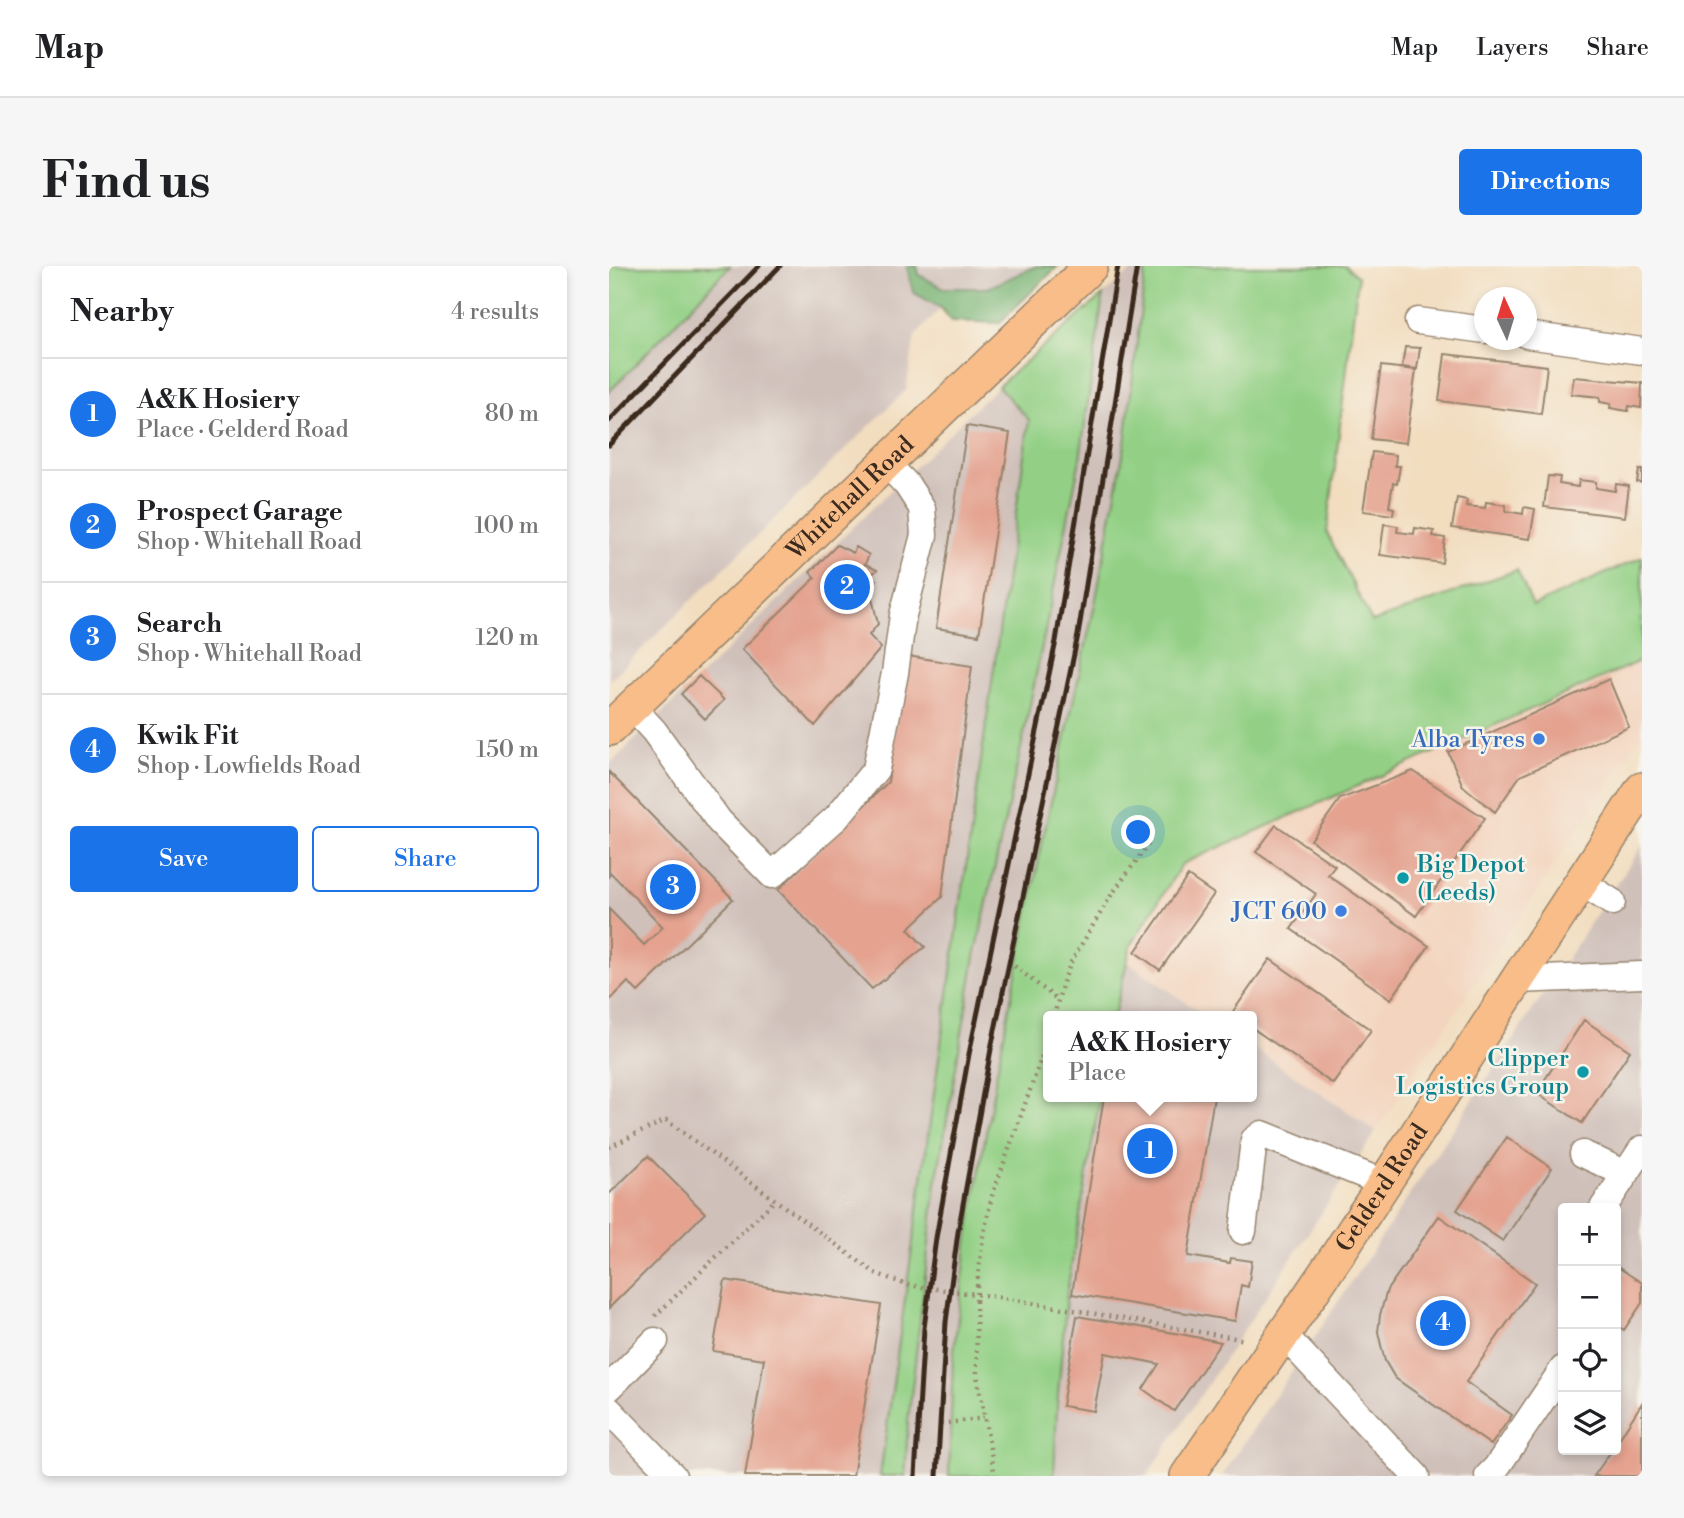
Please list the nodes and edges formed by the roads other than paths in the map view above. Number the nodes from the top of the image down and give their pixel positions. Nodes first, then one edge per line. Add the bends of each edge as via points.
1 (1091, 266) edge
2 (1418, 321) dead end
3 (1474, 329) edge
4 (1537, 336) edge
5 (1642, 351) edge
6 (885, 462) junction
7 (620, 718) edge
8 (1642, 789) edge
9 (1581, 882) junction
10 (1612, 902) dead end
11 (1642, 975) edge
12 (1517, 981) junction
13 (1642, 1149) edge
14 (1583, 1154) dead end
15 (1626, 1174) junction
16 (1384, 1183) junction
17 (1606, 1203) edge
18 (1243, 1231) dead end
19 (1278, 1339) junction
20 (655, 1341) road end
21 (1558, 1376) edge
22 (609, 1388) edge
23 (609, 1410) edge
24 (673, 1476) edge
25 (1187, 1476) edge
26 (1416, 1476) edge
27 (1489, 1476) edge

1 - 6 main road, Whitehall Road
2 - 3 street
4 - 5 street
6 - 7 main road, Whitehall Road
6 - 7 street via 922,508 924,535 903,615 876,769 837,817 772,875 719,821 655,731
8 - 9 main road, Gelderd Road
9 - 10 street
9 - 12 main road, Gelderd Road
11 - 12 street
12 - 16 main road, Gelderd Road
13 - 15 street
14 - 15 street
15 - 17 street
16 - 18 street via 1262,1134 1254,1140
16 - 19 main road, Gelderd Road
19 - 25 main road, Gelderd Road
19 - 26 street
20 - 22 street
21 - 27 street
23 - 24 street

